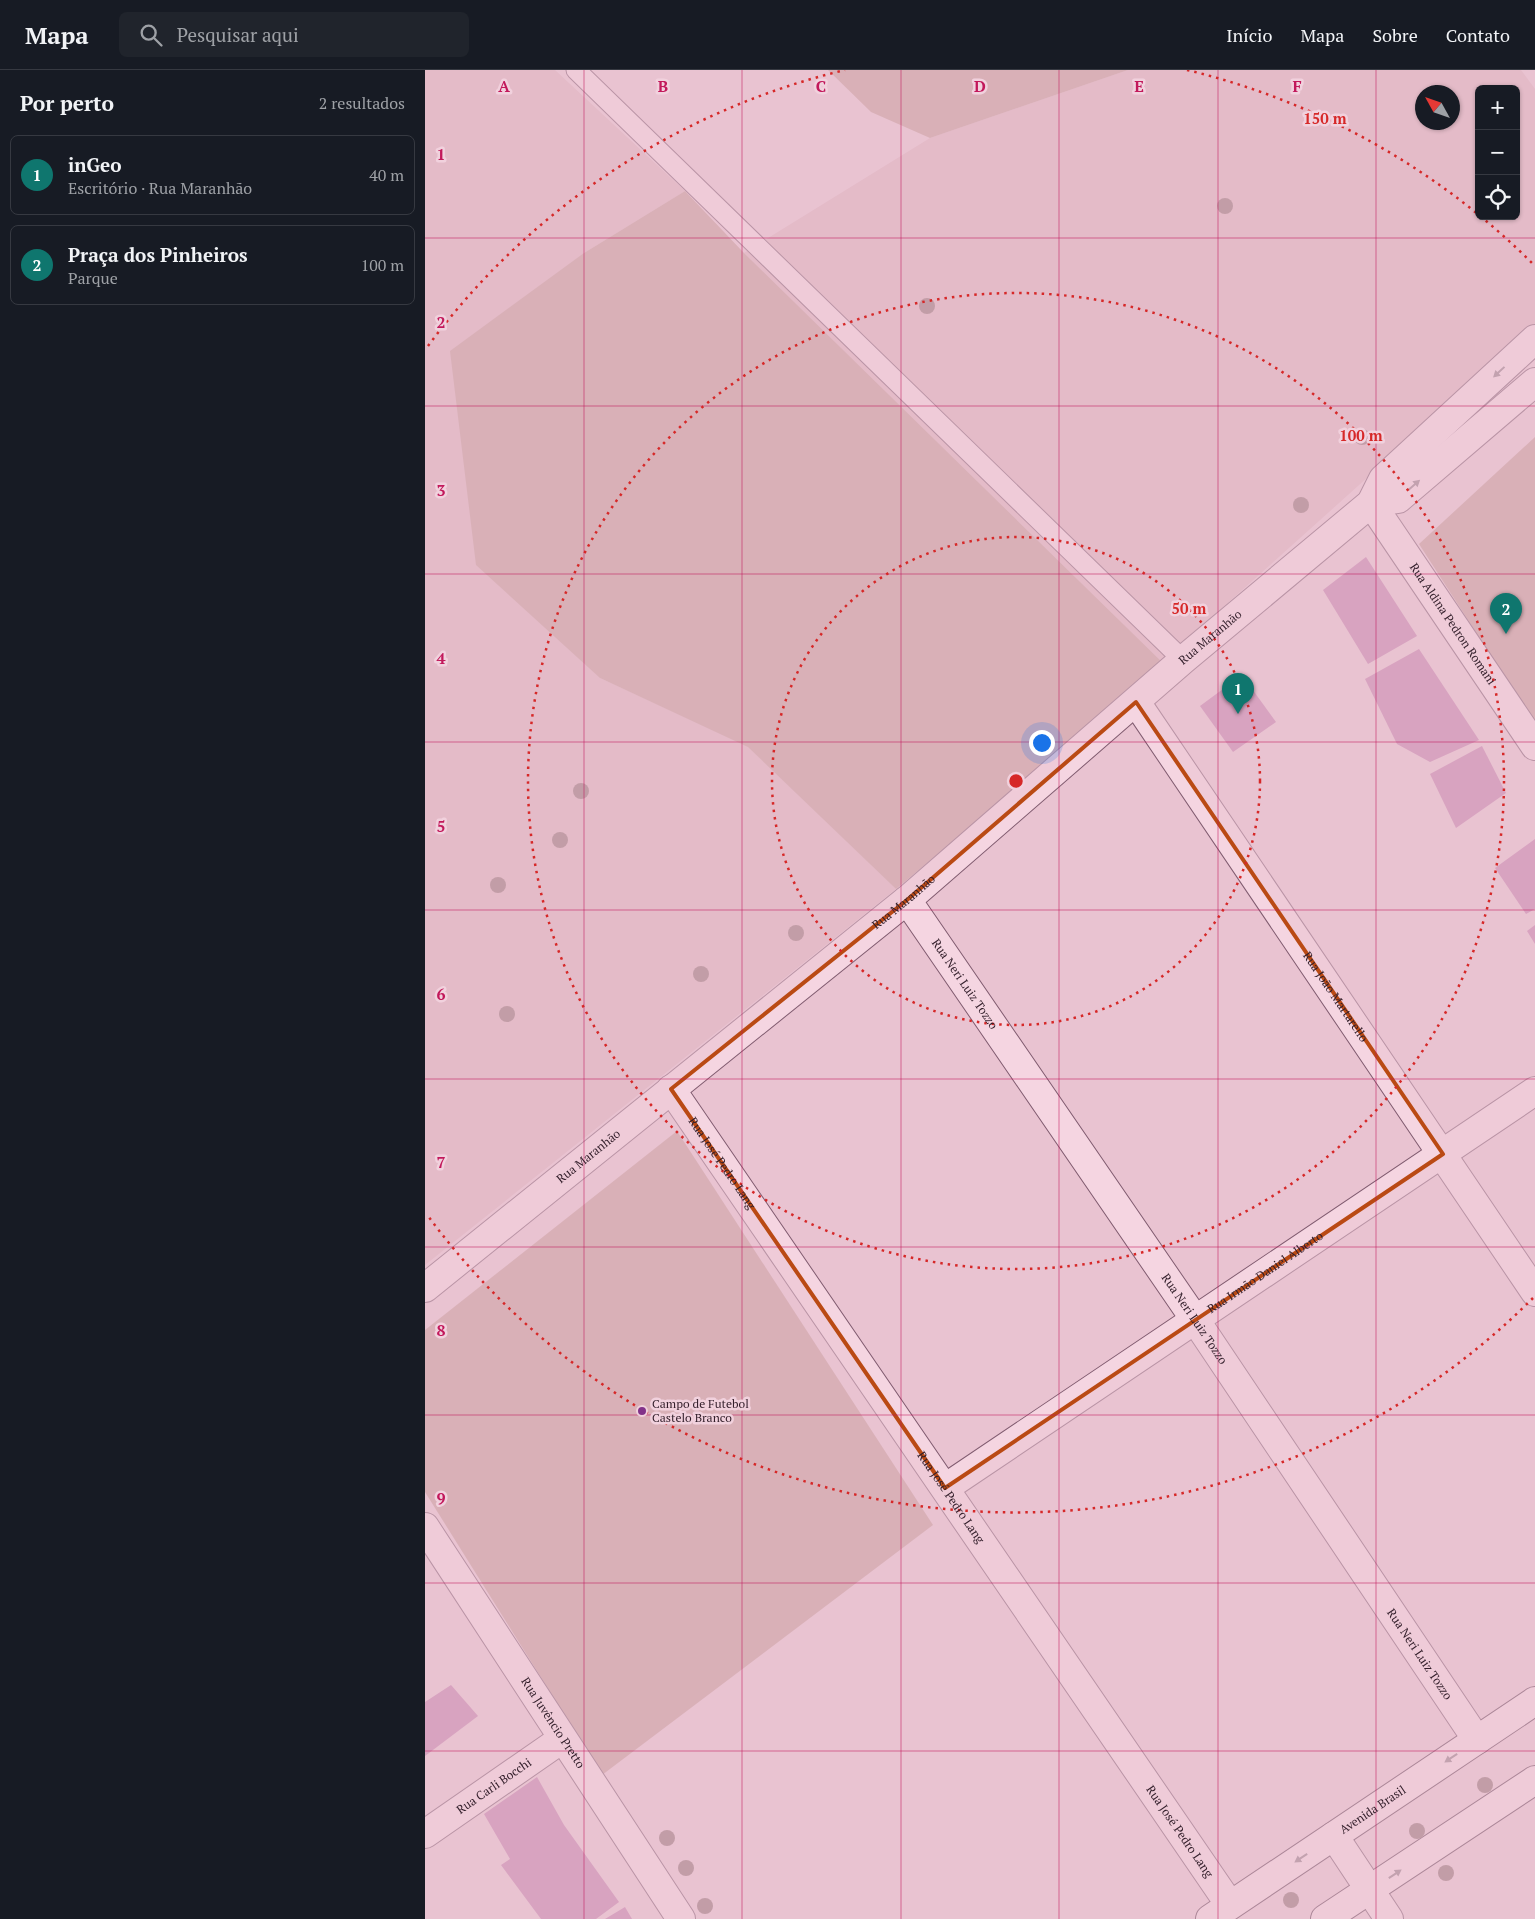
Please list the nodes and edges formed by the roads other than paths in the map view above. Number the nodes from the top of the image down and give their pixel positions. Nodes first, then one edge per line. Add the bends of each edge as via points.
1 (575, 70) edge
2 (1535, 339) edge
3 (1535, 382) edge
4 (1371, 503) junction
5 (1183, 660) junction
6 (1135, 702) junction
7 (1535, 746) edge
8 (907, 900) junction
9 (671, 1089) junction
10 (1535, 1091) edge
11 (1443, 1154) junction
12 (425, 1288) edge
13 (1535, 1292) edge
14 (1196, 1321) junction
15 (945, 1488) junction
16 (425, 1527) edge
17 (1535, 1701) edge
18 (562, 1739) junction
19 (1477, 1740) junction
20 (1535, 1780) edge
21 (425, 1834) edge
22 (1334, 1836) junction
23 (1370, 1891) junction
24 (1220, 1912) edge
25 (681, 1919) edge
26 (1325, 1919) edge
27 (1389, 1919) edge

1 - 5 lane
2 -> 4 street, Rua Maranhão via 1383,479
4 -> 3 street via 1399,499
4 - 5 street, Rua Maranhão
4 - 7 street, Rua Aldina Pedron Romani
5 - 6 street, Rua Maranhão
6 - 8 street, Rua Maranhão
6 - 11 street, Rua João Martarello
8 - 9 street, Rua Maranhão
8 - 14 street, Rua Neri Luiz Tozzo
9 - 12 street, Rua Maranhão
9 - 15 street, Rua José Pedro Lang
10 - 11 street, Rua Irmão Daniel Alberto
11 - 13 street, Rua João Martarello
11 - 14 street, Rua Irmão Daniel Alberto
14 - 15 street, Rua Irmão Daniel Alberto
14 - 19 street, Rua Neri Luiz Tozzo
15 - 24 street, Rua José Pedro Lang
16 - 18 street, Rua Juvêncio Pretto
17 - 19 street, Avenida Brasil
18 - 21 street, Rua Carli Bocchi
18 - 25 street, Rua Juvêncio Pretto
19 -> 22 street, Avenida Brasil
23 -> 20 street
22 - 23 street
22 -> 24 street, Avenida Brasil
23 - 26 street
23 - 27 street

